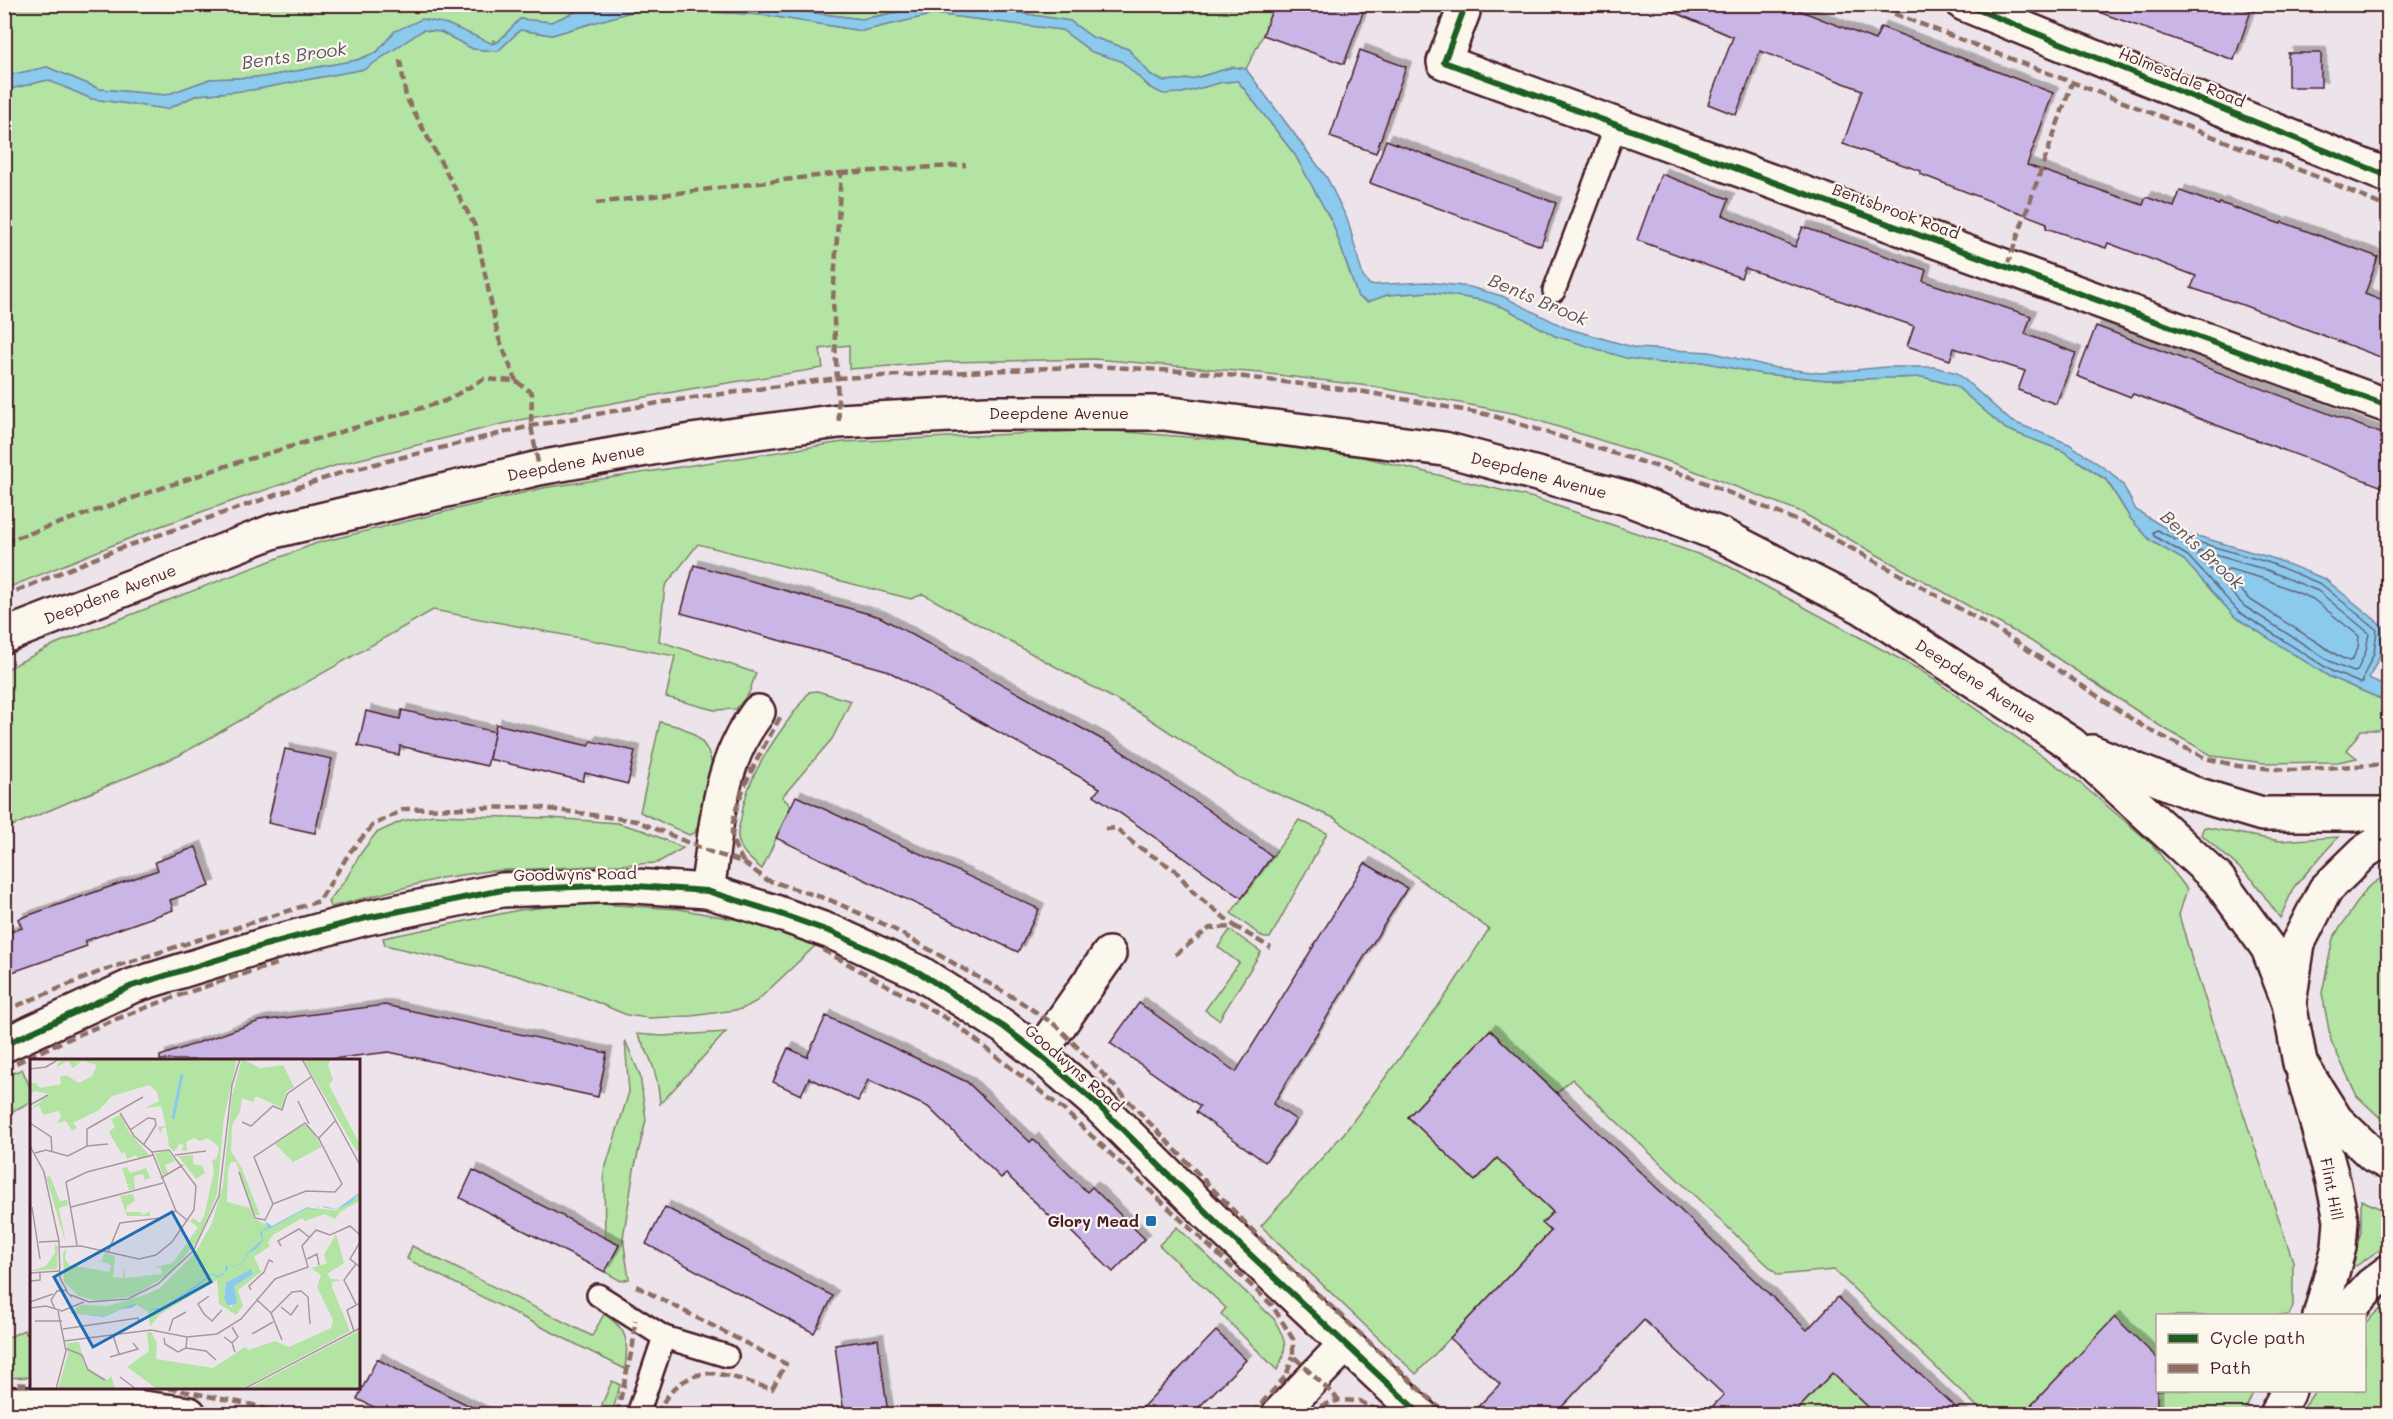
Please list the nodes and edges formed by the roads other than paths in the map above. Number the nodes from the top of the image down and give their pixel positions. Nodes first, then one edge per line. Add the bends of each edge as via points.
1 (1982, 8) edge
2 (1463, 12) dead end
3 (1617, 123) junction
4 (2388, 176) edge
5 (1554, 291) dead end
6 (2388, 406) edge
7 (4, 636) edge
8 (758, 712) dead end
9 (2071, 744) junction
10 (2388, 814) edge
11 (2388, 837) edge
12 (707, 891) junction
13 (1109, 954) dead end
14 (2289, 1003) junction
15 (4, 1045) edge
16 (1039, 1053) junction
17 (2300, 1063) junction
18 (2388, 1163) edge
19 (2388, 1272) edge
20 (598, 1295) dead end
21 (2321, 1314) edge
22 (2345, 1314) edge
23 (664, 1337) junction
24 (1346, 1344) junction
25 (728, 1356) dead end
26 (2288, 1392) edge
27 (4, 1404) edge
28 (189, 1414) edge
29 (638, 1414) edge
30 (1279, 1414) edge
31 (1420, 1414) edge
32 (2277, 1414) edge

1 - 4 main road, Holmesdale Road
2 - 3 main road, Bentsbrook Road via 1444,62
3 - 5 lane
3 - 6 main road, Bentsbrook Road
7 - 9 main road, Deepdene Avenue via 274,531 538,468 691,441 839,421 987,413 1164,413 1444,449 1626,498 1721,535 1862,607
8 - 12 main road via 740,740 727,777
9 - 10 main road, Deepdene Avenue via 2192,793 2262,814
9 - 14 main road, Deepdene Avenue via 2218,879 2268,948
11 - 14 main road via 2364,852 2325,890 2298,943
12 - 15 main road, Goodwyns Road via 621,885 501,890 366,918 132,986
12 - 16 main road, Goodwyns Road via 834,933 920,973
13 - 16 main road
14 - 17 main road, Flint Hill
16 - 24 main road, Goodwyns Road
17 - 18 main road via 2336,1120 2373,1155
17 - 21 main road, Flint Hill via 2341,1220 2339,1247
19 - 22 main road
20 - 23 lane
23 - 25 lane
23 - 29 lane
24 - 30 main road
24 - 31 main road, Goodwyns Road
26 - 32 main road
27 - 28 main road via 113,1404

